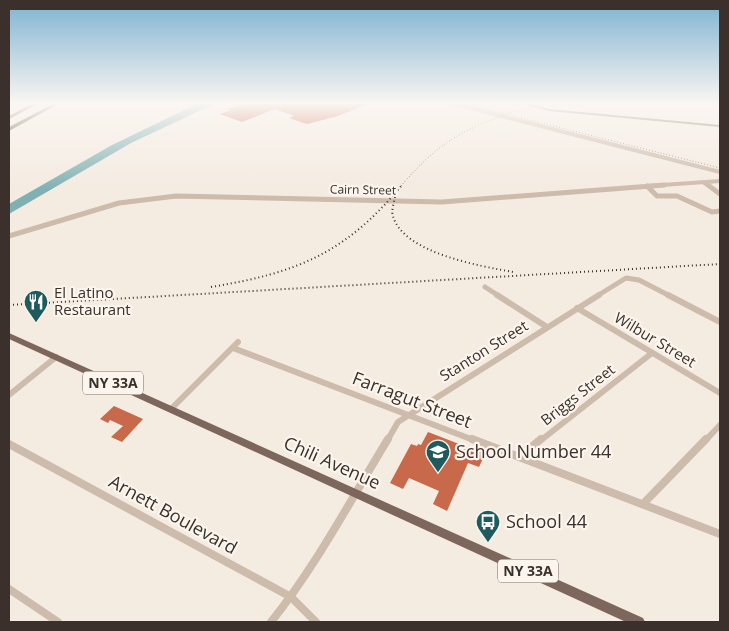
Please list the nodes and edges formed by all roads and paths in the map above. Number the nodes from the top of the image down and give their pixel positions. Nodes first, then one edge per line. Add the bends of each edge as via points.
1 (566, 132) edge
2 (720, 172) edge
3 (720, 181) edge
4 (703, 182) junction
5 (647, 186) junction
6 (720, 194) edge
7 (720, 211) edge
8 (9, 236) edge
9 (485, 287) dead end
10 (577, 308) junction
11 (720, 322) edge
12 (547, 327) junction
13 (9, 336) edge
14 (238, 342) dead end
15 (233, 348) junction
16 (652, 353) junction
17 (56, 357) junction
18 (720, 393) edge
19 (9, 395) edge
20 (170, 409) junction
21 (408, 415) junction
22 (720, 426) edge
23 (9, 444) edge
24 (519, 457) junction
25 (356, 493) junction
26 (643, 504) junction
27 (720, 534) edge
28 (9, 589) edge
29 (291, 598) junction
30 (58, 622) edge
31 (271, 622) edge
32 (316, 622) edge
33 (639, 622) edge

1 - 2 street
3 - 4 street, Cairn Street
4 - 5 street, Cairn Street
4 - 6 street
5 - 7 street via 657,196 677,196 712,212
5 - 8 street, Cairn Street via 442,202 176,196 119,203
9 - 12 street
10 - 11 street, Stanton Street via 630,277
10 - 12 street, Stanton Street
10 - 16 street, Wilbur Street
12 - 21 street, Stanton Street
13 - 17 main road, Chili Avenue / NY 33A
14 - 15 street
15 - 20 street
15 - 21 street, Farragut Street
16 - 18 street, Wilbur Street
16 - 24 street, Briggs Street
17 - 19 street
17 - 20 main road, Chili Avenue / NY 33A
20 - 25 main road, Chili Avenue / NY 33A
21 - 24 street, Farragut Street
21 - 25 street, Stanton Street via 396,424
22 - 26 street
23 - 29 street, Arnett Boulevard
24 - 26 street, Farragut Street
25 - 29 street, Stanton Street
25 - 33 main road, Chili Avenue / NY 33A
26 - 27 street, Farragut Street
28 - 30 street
29 - 31 street, Stanton Street
29 - 32 street, Arnett Boulevard

